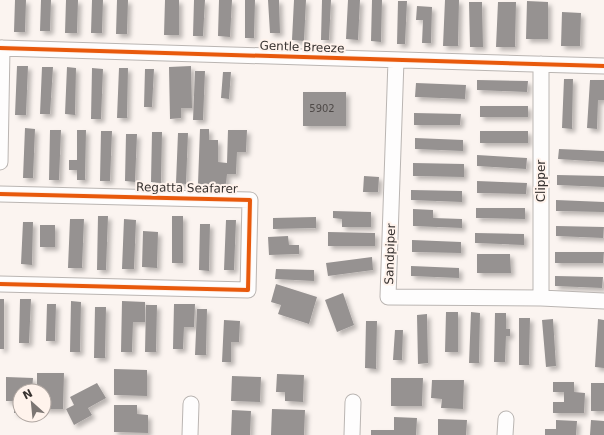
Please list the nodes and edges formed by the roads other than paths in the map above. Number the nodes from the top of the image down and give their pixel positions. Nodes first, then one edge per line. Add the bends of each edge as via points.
1 (1, 48) edge
2 (396, 60) junction
3 (541, 64) junction
4 (604, 66) edge
5 (0, 162) edge
6 (0, 194) edge
7 (0, 284) edge
8 (540, 298) junction
9 (604, 301) edge
10 (353, 402) dead end
11 (191, 404) dead end
12 (506, 419) dead end
13 (190, 435) edge
14 (352, 435) edge
15 (505, 435) edge

1 - 2 street, Gentle Breeze
1 - 5 street
2 - 3 street, Gentle Breeze
2 - 8 street, Sandpiper via 388,297
3 - 4 street, Gentle Breeze
3 - 8 street, Clipper
6 - 7 street, Regatta Seafarer via 250,200 248,290
8 - 9 street
10 - 14 street
11 - 13 street
12 - 15 street

